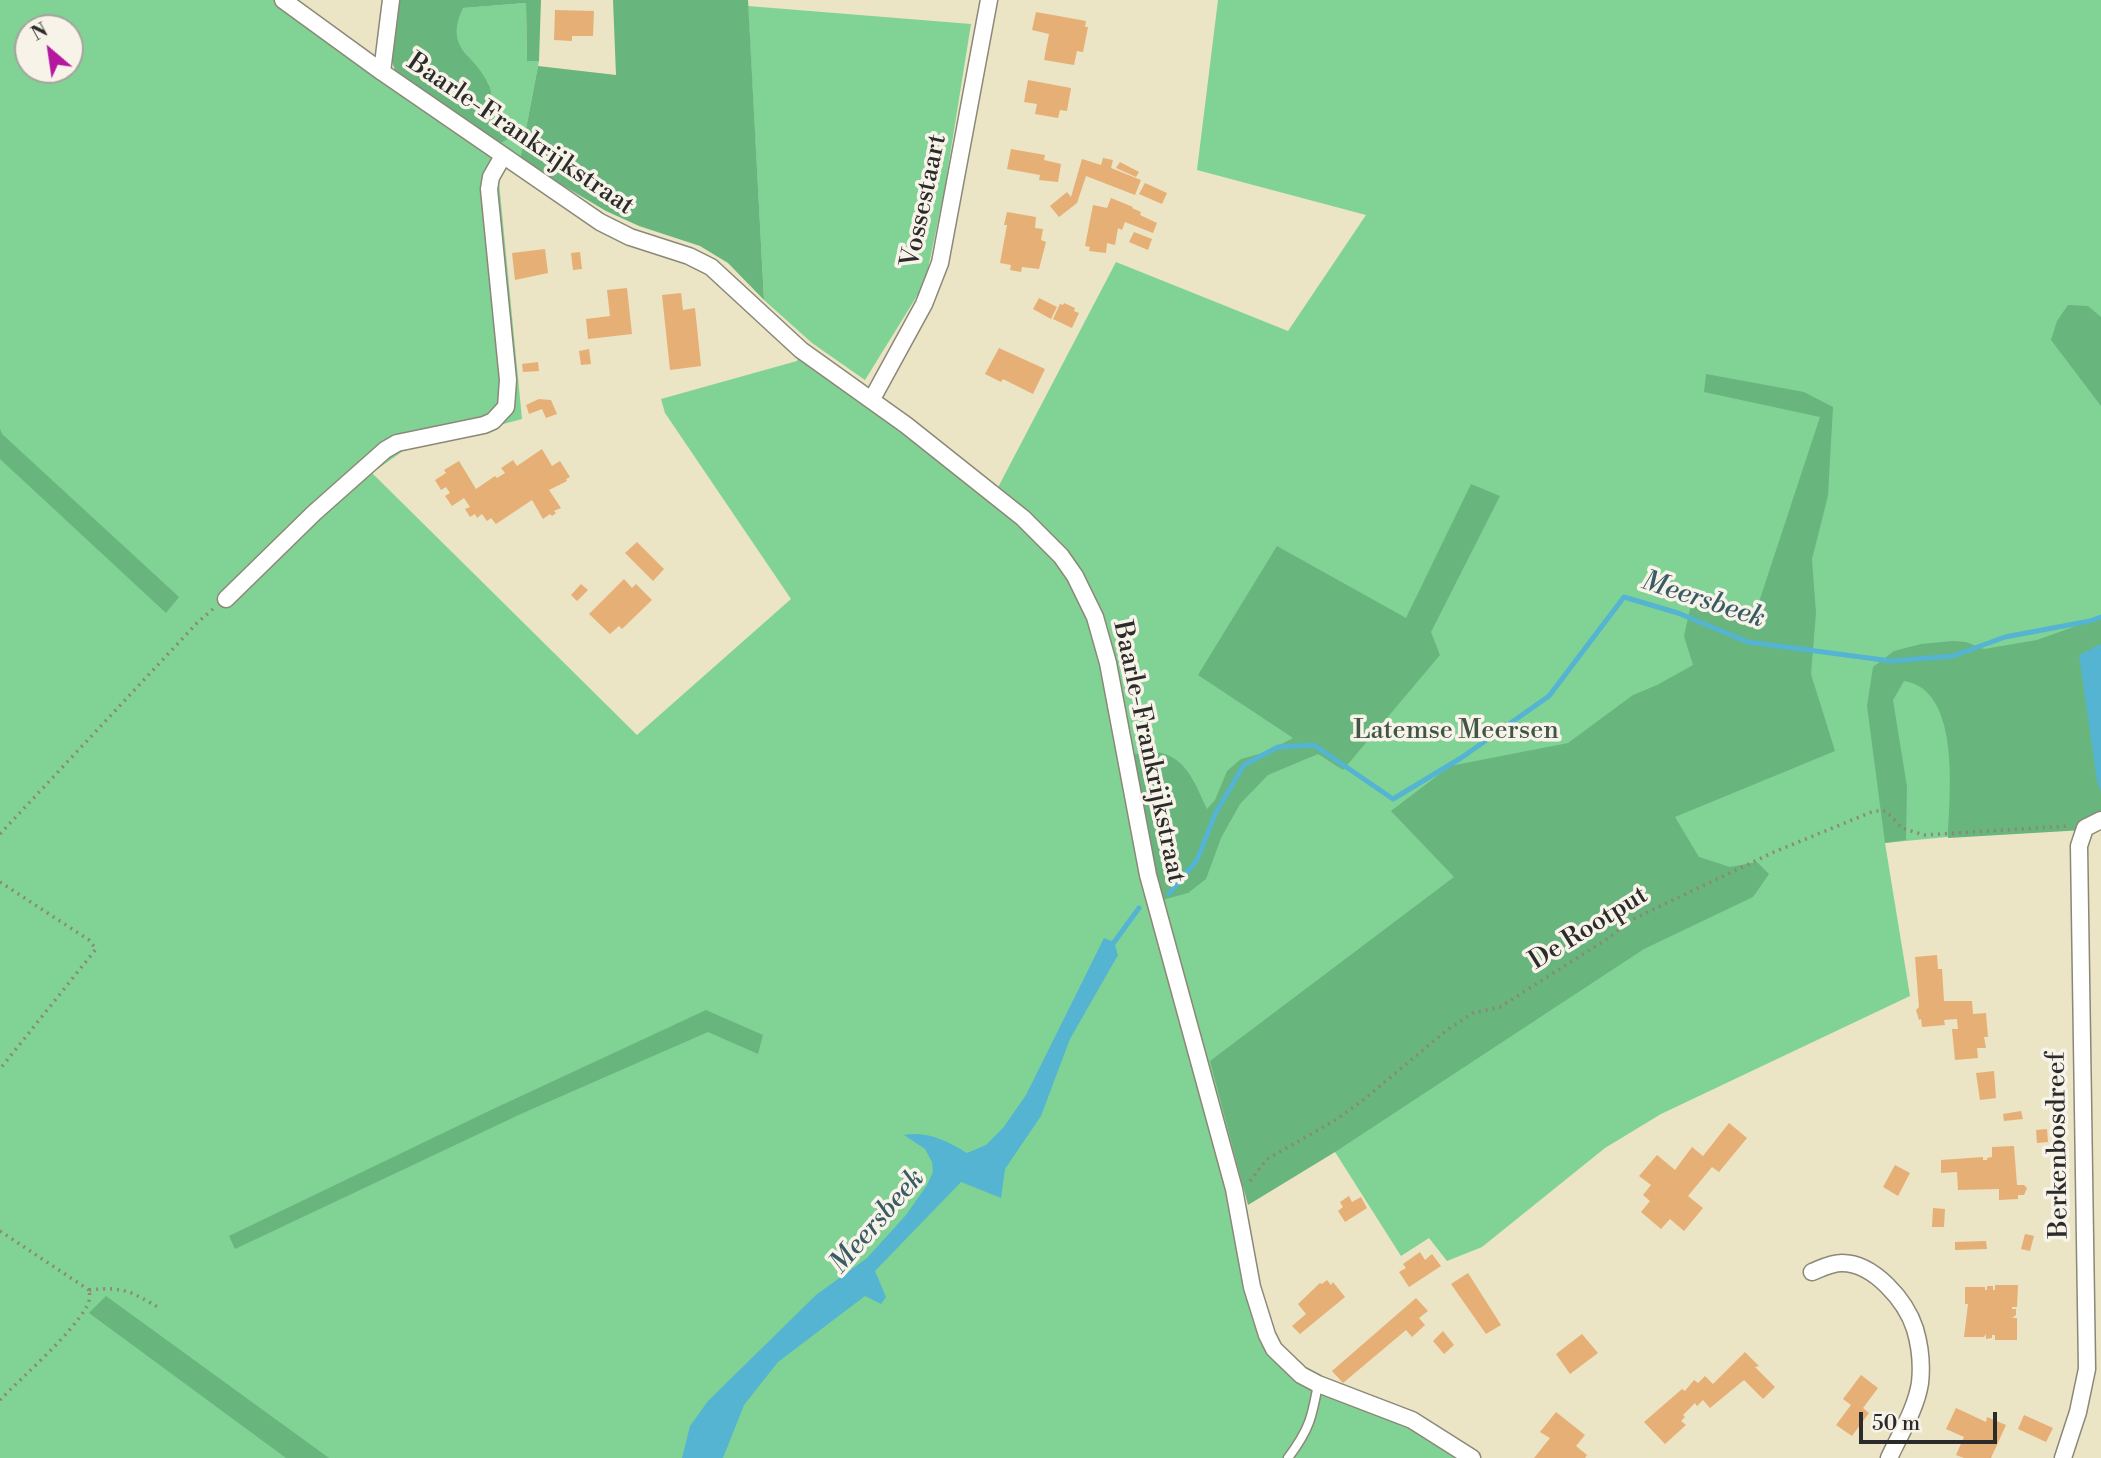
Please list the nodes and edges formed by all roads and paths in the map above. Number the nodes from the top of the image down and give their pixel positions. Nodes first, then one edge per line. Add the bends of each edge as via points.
1 (283, 0) edge
2 (391, 0) edge
3 (989, 0) edge
4 (382, 72) junction
5 (503, 156) junction
6 (872, 399) junction
7 (226, 598) joint
8 (2101, 820) edge
9 (2085, 828) junction
10 (0, 834) edge
11 (0, 882) edge
12 (0, 1069) edge
13 (1234, 1189) junction
14 (0, 1231) edge
15 (1812, 1272) dead end
16 (89, 1290) junction
17 (161, 1309) dead end
18 (1318, 1384) junction
19 (0, 1400) edge
20 (1288, 1458) edge
21 (1472, 1458) edge
22 (1889, 1458) edge
23 (2063, 1458) edge

1 - 4 street, Baarle-Frankrijkstraat
2 - 4 street
3 - 6 street, Vossestaart via 940,263 924,304
4 - 5 street, Baarle-Frankrijkstraat
5 - 6 street, Baarle-Frankrijkstraat via 600,222 710,267 801,350
5 - 7 street via 489,190 508,380 502,414 484,425 411,439 385,450
6 - 13 street, Baarle-Frankrijkstraat via 1023,518 1061,556 1086,596 1108,663 1154,901
7 - 10 path via 197,623
8 - 9 street
9 - 13 path, De Rootput via 2066,825 1924,835 1902,828 1886,811 1874,811 1774,852 1629,921 1500,1007 1473,1013 1334,1122 1267,1159 1252,1180
9 - 23 street, Berkenbosdreef via 2079,846 2087,1369
11 - 12 path via 96,949
13 - 18 street, Baarle-Frankrijkstraat via 1252,1287 1267,1335 1287,1363
14 - 16 path
15 - 22 street via 1845,1263 1864,1269 1880,1280 1914,1326 1919,1343 1919,1385
16 - 17 path via 130,1291
16 - 19 path via 87,1306
18 - 20 lane via 1312,1419
18 - 21 street, Baarle-Frankrijkstraat via 1412,1420

